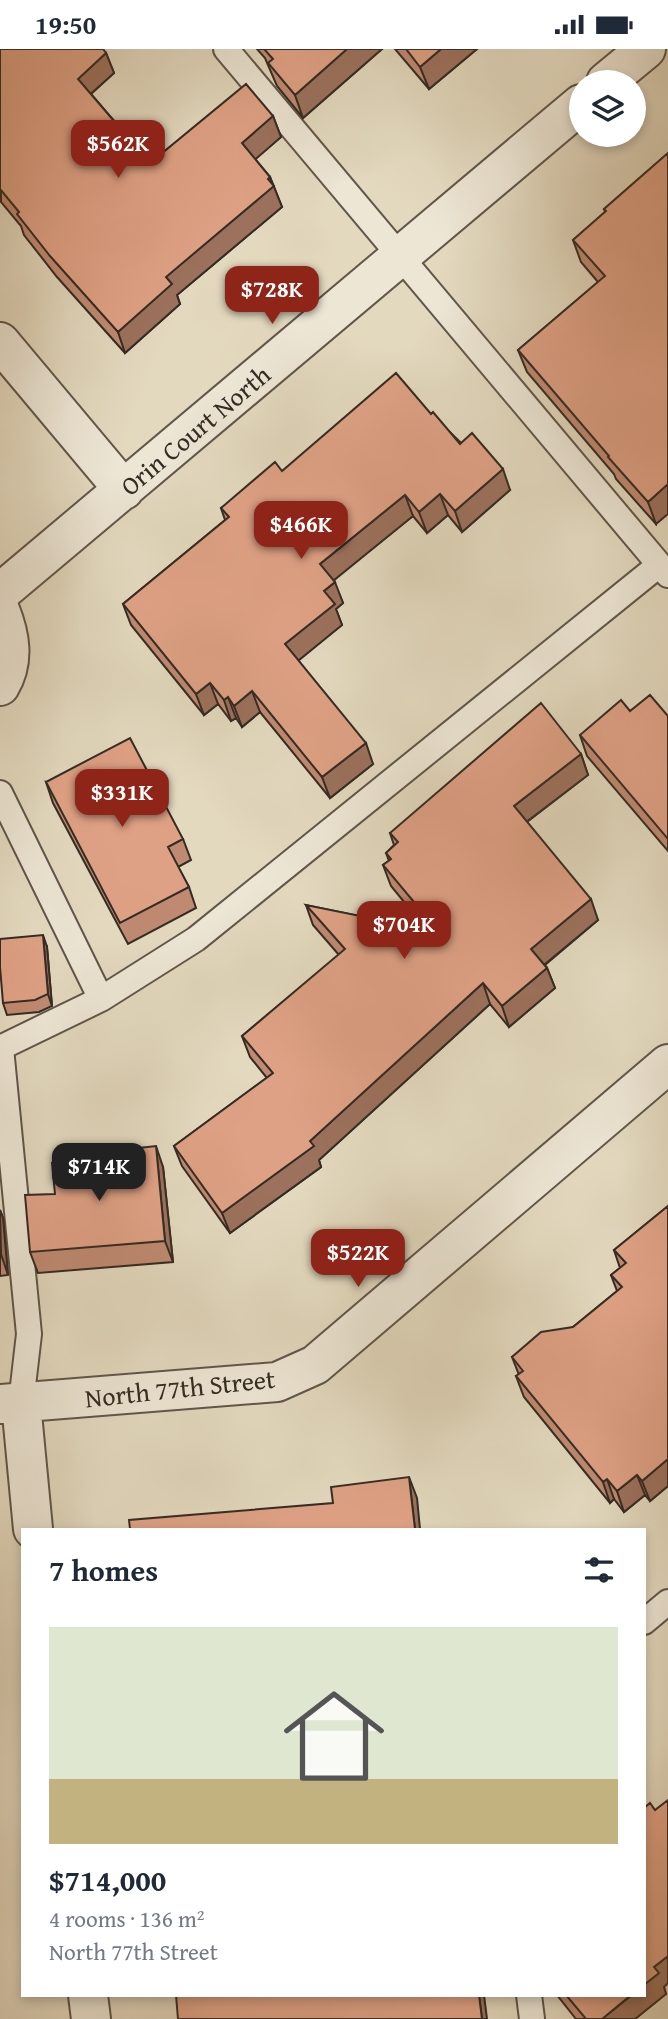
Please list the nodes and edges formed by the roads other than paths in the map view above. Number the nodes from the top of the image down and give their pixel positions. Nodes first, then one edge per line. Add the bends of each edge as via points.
1 (226, 49) edge
2 (646, 49) edge
3 (621, 70) edge
4 (569, 114) edge
5 (400, 257) junction
6 (0, 342) edge
7 (124, 490) junction
8 (664, 570) edge
9 (0, 593) edge
10 (0, 610) edge
11 (0, 685) edge
12 (0, 793) edge
13 (101, 999) junction
14 (1, 1048) edge
15 (668, 1064) edge
16 (10, 1404) edge
17 (33, 1528) edge
18 (668, 1602) edge
19 (646, 1620) edge
20 (88, 1997) edge
21 (529, 1997) edge
22 (91, 2019) edge
23 (532, 2019) edge

1 - 5 lane
2 - 3 street
4 - 5 street, Orin Court North
5 - 7 street, Orin Court North
5 - 8 lane
6 - 7 street
7 - 9 street, Orin Court North
8 - 13 lane via 196,939
10 - 11 street via 9,633 10,657
12 - 13 lane
13 - 14 lane
14 - 16 lane via 29,1333
15 - 16 street, North 77th Street via 315,1365 277,1382
16 - 17 street
18 - 19 lane
20 - 22 street
21 - 23 lane

